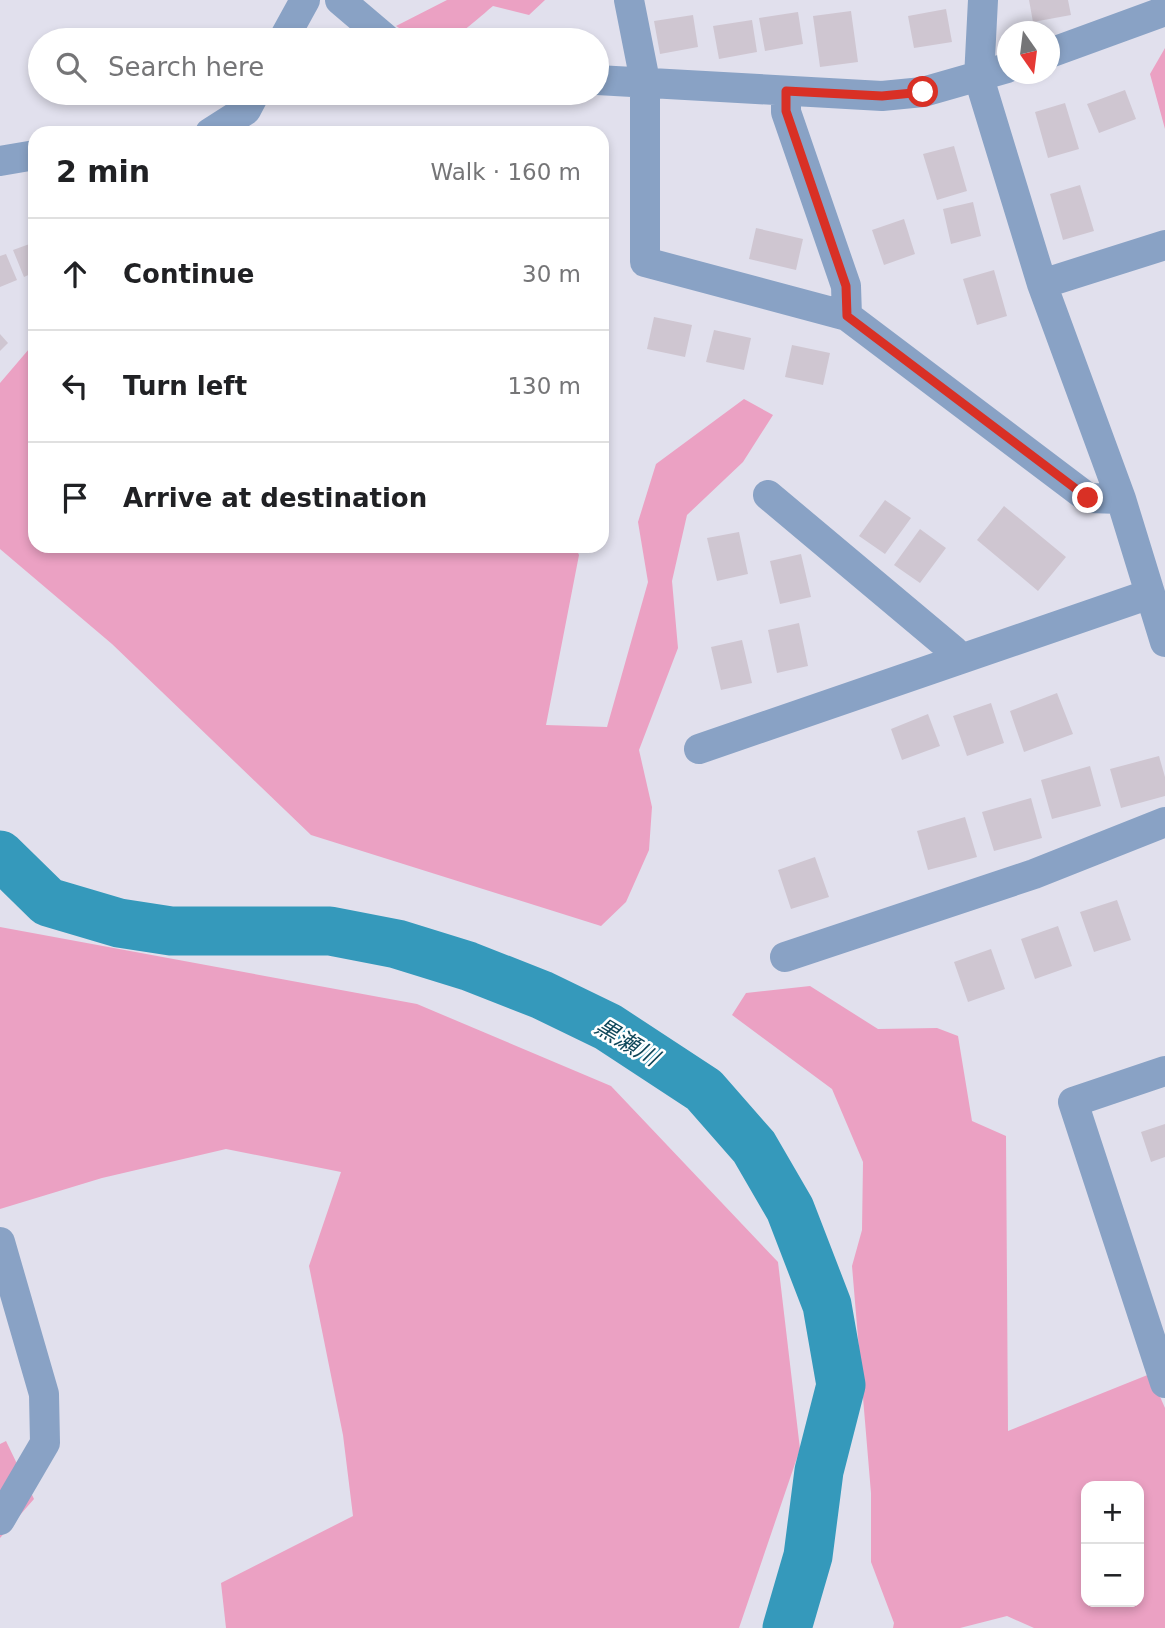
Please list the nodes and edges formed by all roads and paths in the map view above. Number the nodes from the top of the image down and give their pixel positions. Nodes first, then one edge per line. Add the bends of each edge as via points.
1 (305, 0) edge
2 (340, 0) edge
3 (629, 0) edge
4 (983, 0) edge
5 (1165, 11) edge
6 (290, 28) edge
7 (373, 28) edge
8 (1060, 48) edge
9 (997, 72) edge
10 (979, 78) junction
11 (609, 80) edge
12 (645, 81) junction
13 (786, 91) junction
14 (249, 105) edge
15 (221, 126) edge
16 (28, 156) edge
17 (0, 162) edge
18 (1165, 245) edge
19 (1042, 284) junction
20 (847, 316) junction
21 (768, 495) dead end
22 (1121, 499) junction
23 (1150, 594) junction
24 (1165, 642) edge
25 (958, 660) junction
26 (699, 749) dead end
27 (1165, 822) edge
28 (785, 957) dead end
29 (1165, 1071) edge
30 (0, 1242) edge
31 (1165, 1383) edge
32 (0, 1520) edge

1 - 6 street
2 - 7 street
3 - 12 street
4 - 10 street
5 - 8 street
9 - 10 street
10 - 13 street via 923,92 882,96
10 - 19 street
11 - 12 street
12 - 13 street
12 - 20 street via 645,262
13 - 20 street via 786,111 846,286
14 - 15 street
16 - 17 street
18 - 19 street
19 - 22 street
20 - 22 street via 1088,498
21 - 25 street via 954,651
22 - 23 street
23 - 24 street
23 - 25 street
25 - 26 street
27 - 28 street via 1034,874
29 - 31 street via 1073,1102
30 - 32 street via 44,1394 44,1443

